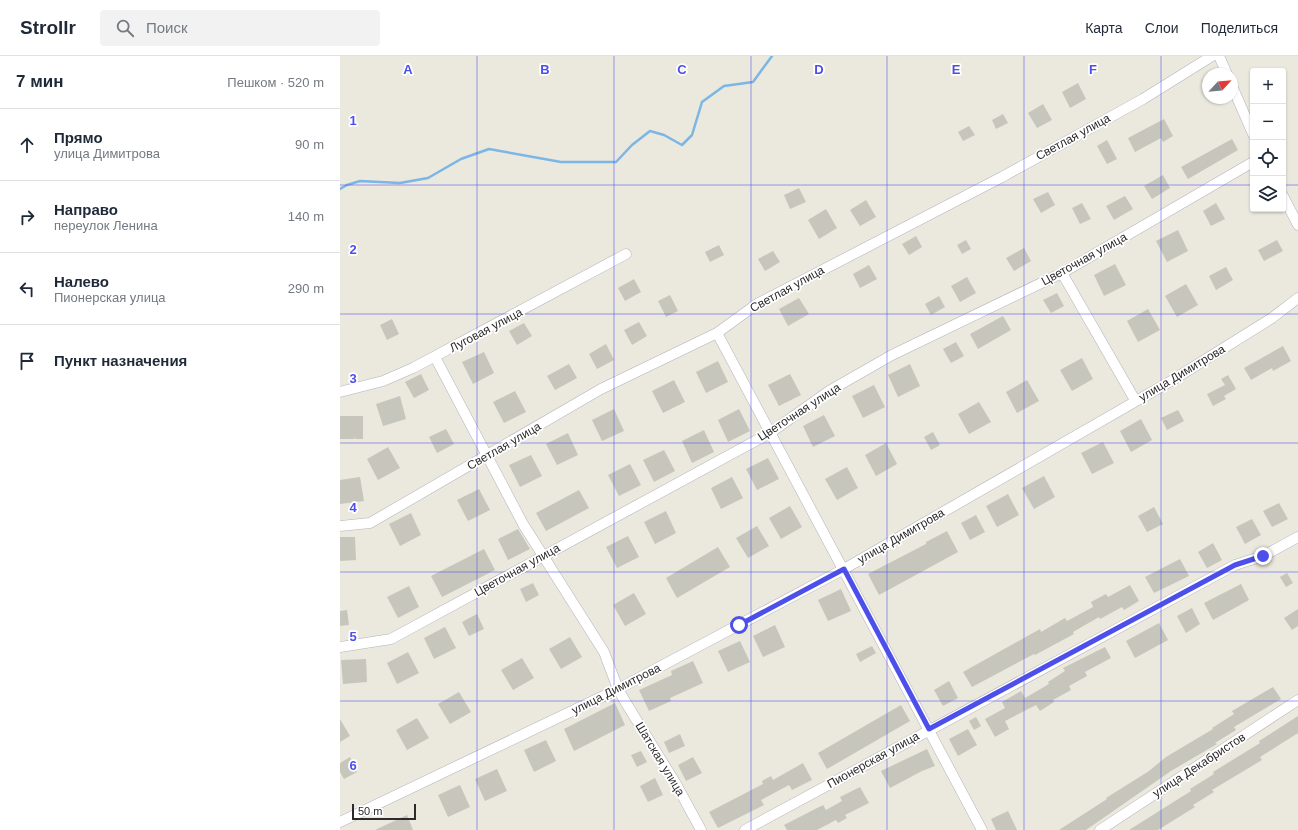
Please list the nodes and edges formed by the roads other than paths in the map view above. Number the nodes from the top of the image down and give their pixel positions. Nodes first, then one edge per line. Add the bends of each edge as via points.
1 (1212, 56) edge
2 (1219, 56) edge
3 (1224, 68) edge
4 (1238, 100) edge
5 (1250, 127) edge
6 (1250, 164) edge
7 (1286, 202) edge
8 (1298, 226) edge
9 (626, 254) dead end
10 (1062, 273) junction
11 (1298, 298) edge
12 (717, 333) junction
13 (435, 357) junction
14 (340, 392) edge
15 (1136, 400) junction
16 (770, 433) junction
17 (487, 456) junction
18 (340, 526) edge
19 (1297, 541) edge
20 (544, 555) junction
21 (844, 569) junction
22 (340, 647) edge
23 (618, 689) junction
24 (1298, 700) edge
25 (929, 729) junction
26 (340, 822) edge
27 (701, 830) edge
28 (745, 830) edge
29 (982, 830) edge
30 (1100, 830) edge

1 - 12 street, Светлая улица via 1143,99 1002,177 757,304
2 - 3 street
4 - 5 street
6 - 10 street, Цветочная улица
7 - 8 street
9 - 13 street, Луговая улица
10 - 15 street
10 - 16 street, Цветочная улица via 892,354 829,391
11 - 15 street, улица Димитрова via 1272,318
12 - 16 street
12 - 17 street, Светлая улица via 601,389
13 - 14 street, Луговая улица via 389,379
13 - 17 street, Шатская улица
15 - 21 street, улица Димитрова
16 - 20 street, Цветочная улица
16 - 21 street
17 - 18 street, Светлая улица via 370,524
17 - 20 street, Шатская улица via 523,524
19 - 25 street, Пионерская улица via 1235,565
20 - 22 street, Цветочная улица via 391,639
20 - 23 street, Шатская улица via 604,652
21 - 23 street, улица Димитрова
21 - 25 street
23 - 26 street, улица Димитрова
23 - 27 street, Шатская улица
24 - 30 street, улица Декабристов
25 - 28 street, Пионерская улица
25 - 29 street

